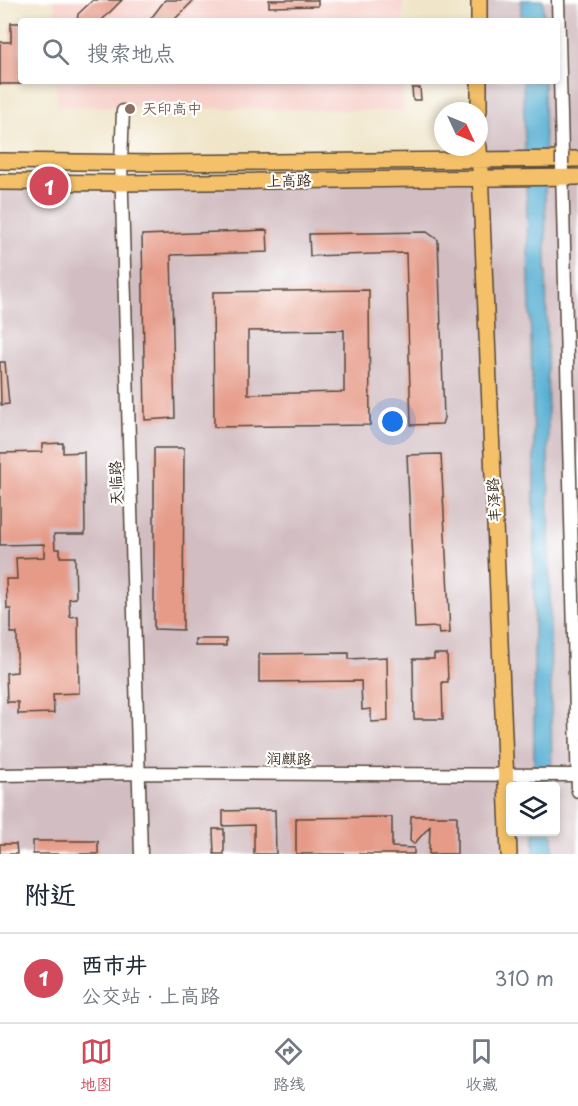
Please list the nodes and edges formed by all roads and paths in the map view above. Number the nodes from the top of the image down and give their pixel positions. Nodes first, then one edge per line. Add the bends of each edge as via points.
1 (479, 0) edge
2 (558, 0) edge
3 (479, 18) edge
4 (559, 18) edge
5 (560, 42) edge
6 (479, 84) edge
7 (479, 102) edge
8 (123, 111) dead end
9 (434, 154) edge
10 (488, 154) edge
11 (479, 156) edge
12 (578, 159) edge
13 (0, 161) edge
14 (121, 162) junction
15 (566, 168) edge
16 (479, 178) junction
17 (0, 182) edge
18 (122, 183) junction
19 (140, 773) junction
20 (0, 775) edge
21 (578, 775) edge
22 (507, 776) junction
23 (578, 792) edge
24 (141, 854) edge
25 (508, 854) edge

1 - 3 main road
2 - 4 street
5 - 15 street
6 - 7 main road
8 - 14 street, 天临路
9 - 14 main road, 上高路
10 - 12 main road, 上高路
11 - 16 main road, 丰泽路
13 - 14 main road, 上高路
14 - 18 street, 天临路
15 - 16 main road, 上高路
15 - 21 street
16 - 18 main road, 上高路
16 - 22 main road, 丰泽路
17 - 18 main road, 上高路
18 - 19 street, 天临路
19 - 20 street, 润麒路
19 - 22 street, 润麒路
19 - 24 street, 天临路
21 - 22 street, 润麒路
21 - 23 street
22 - 25 main road, 丰泽路

